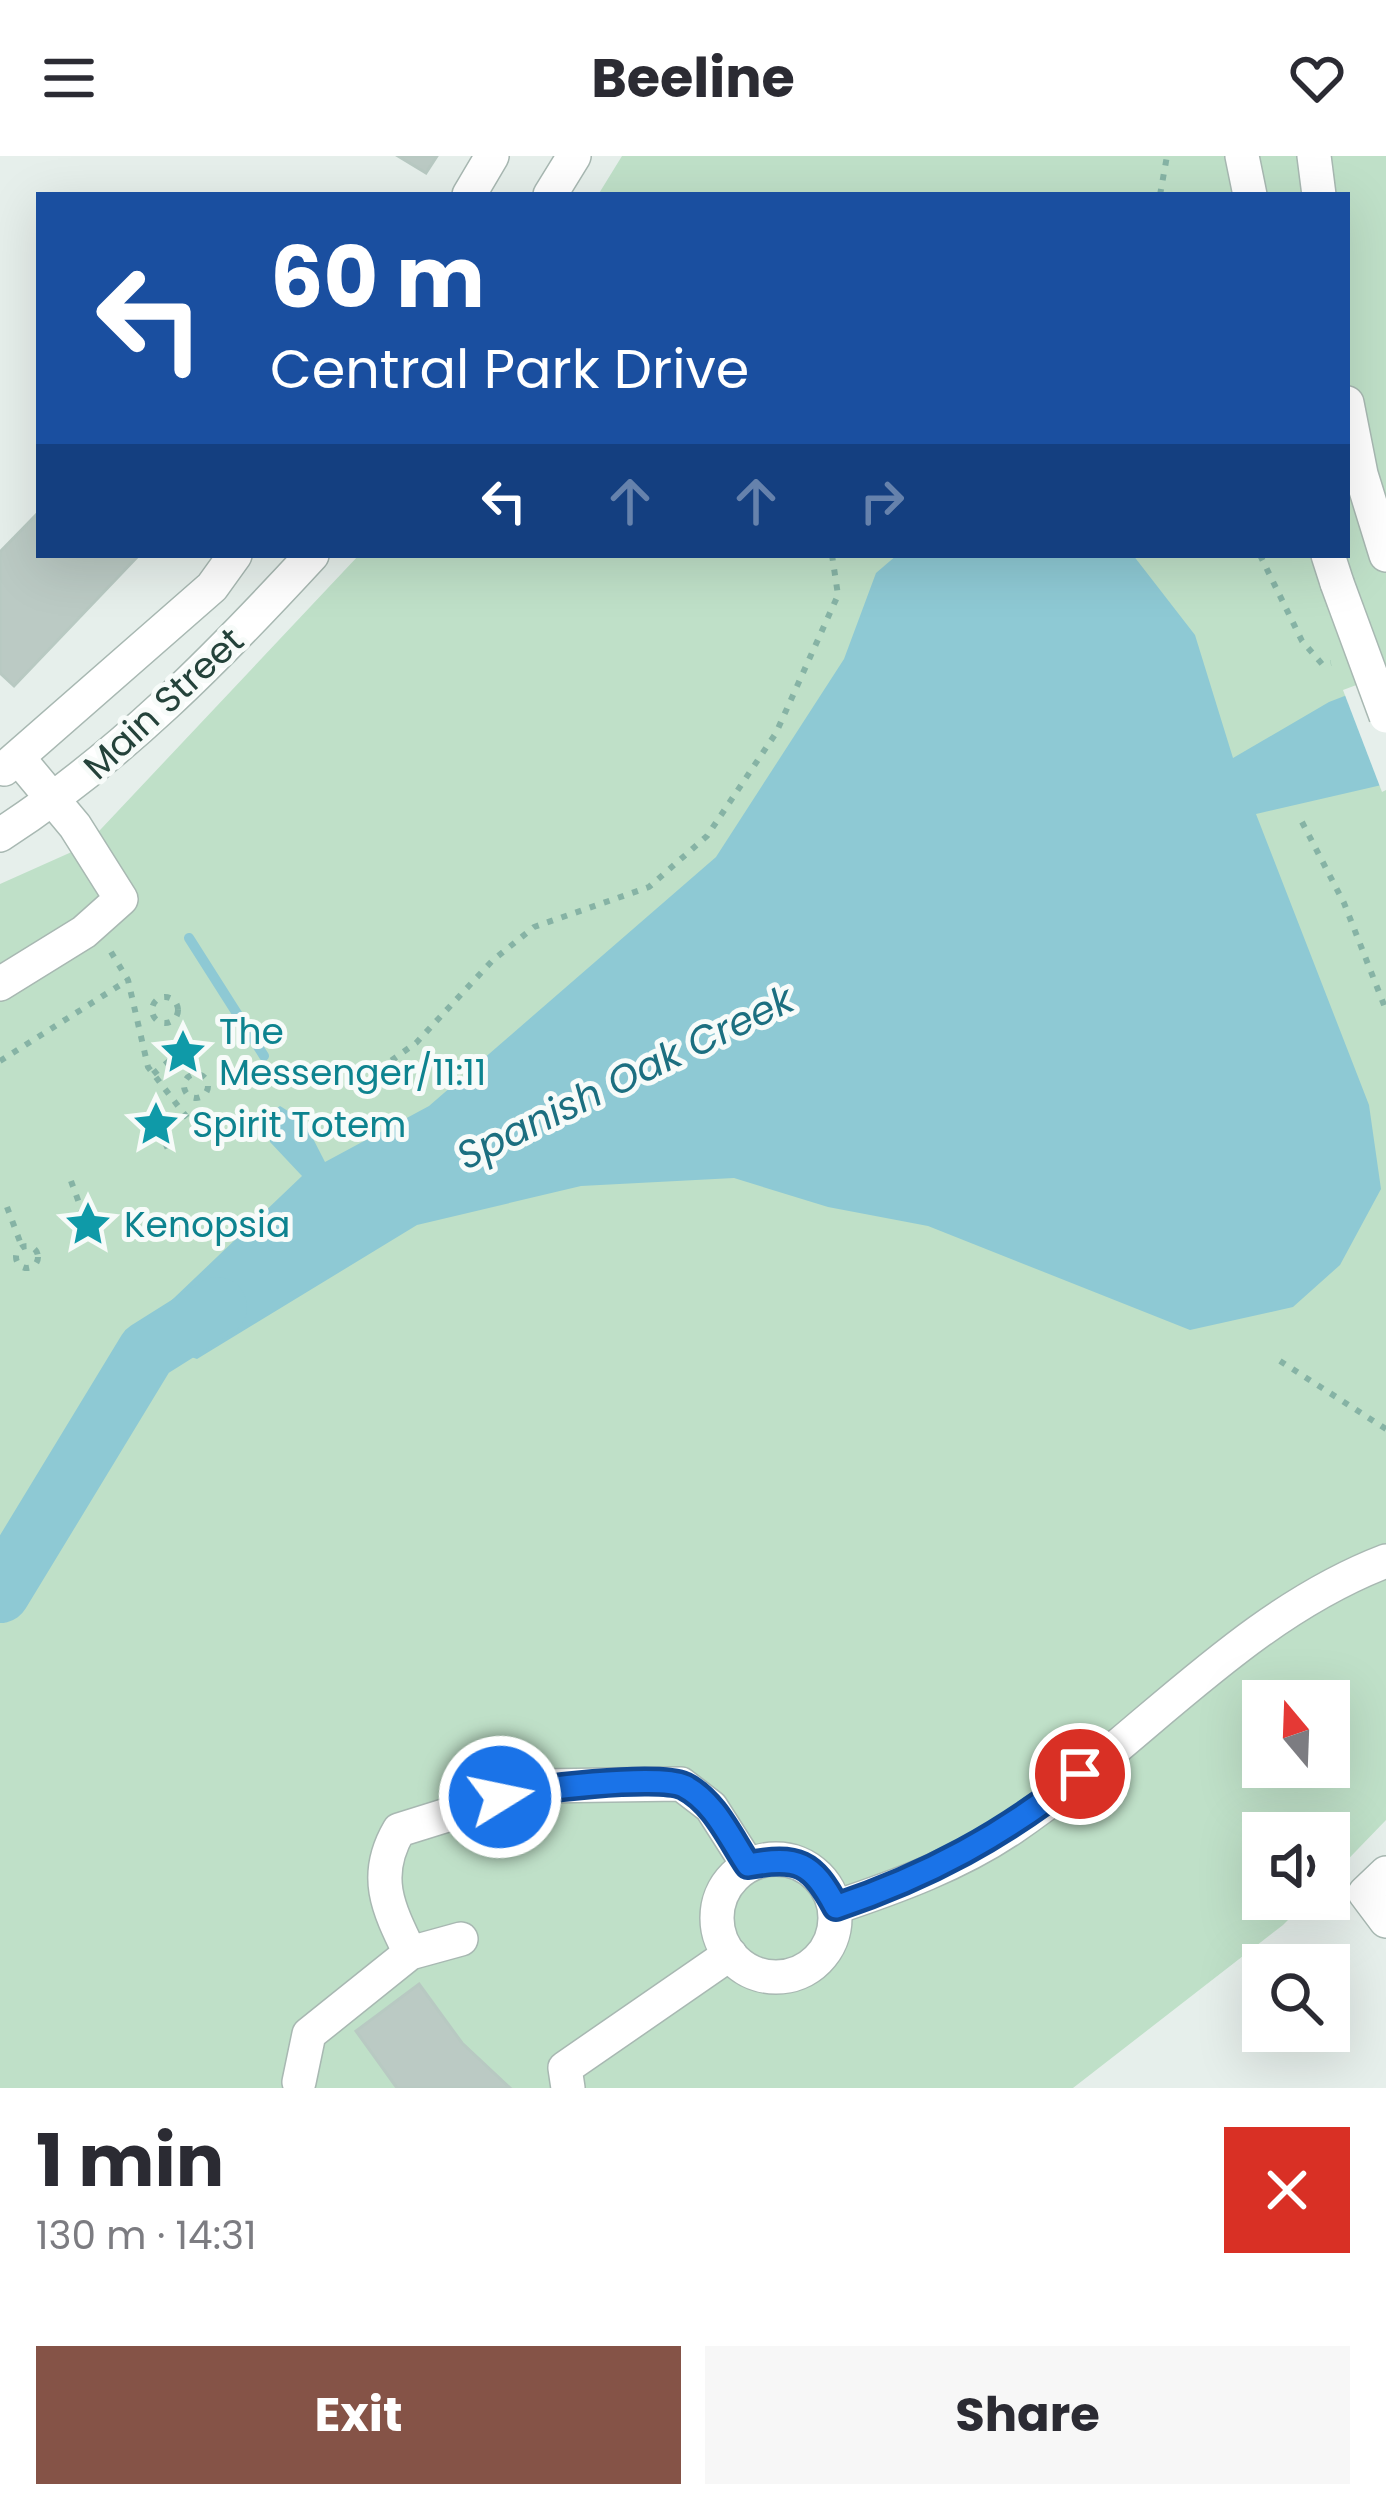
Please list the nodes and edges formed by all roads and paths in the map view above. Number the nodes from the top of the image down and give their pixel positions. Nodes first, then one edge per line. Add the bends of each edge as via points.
1 (492, 156) edge
2 (574, 156) edge
3 (1167, 156) edge
4 (1242, 156) edge
5 (1315, 156) edge
6 (471, 192) edge
7 (552, 192) edge
8 (1161, 192) edge
9 (1249, 192) edge
10 (1319, 192) edge
11 (1350, 418) edge
12 (1386, 555) edge
13 (233, 558) edge
14 (309, 558) edge
15 (832, 558) edge
16 (1261, 558) edge
17 (1332, 569) edge
18 (1345, 663) dead end
19 (1386, 716) edge
20 (10, 765) edge
21 (52, 801) junction
22 (1302, 822) dead end
23 (0, 835) edge
24 (0, 985) edge
25 (1386, 1010) edge
26 (154, 1016) junction
27 (135, 1021) junction
28 (177, 1055) dead end
29 (0, 1061) edge
30 (154, 1074) junction
31 (248, 1083) dead end
32 (187, 1095) junction
33 (175, 1107) junction
34 (195, 1128) dead end
35 (159, 1129) dead end
36 (168, 1149) dead end
37 (71, 1181) dead end
38 (7, 1207) dead end
39 (82, 1212) junction
40 (22, 1247) dead end
41 (1280, 1360) dead end
42 (1386, 1429) edge
43 (1386, 1561) edge
44 (748, 1865) junction
45 (1386, 1873) edge
46 (836, 1907) junction
47 (1386, 1921) edge
48 (461, 1939) dead end
49 (410, 1953) junction
50 (730, 1954) junction
51 (299, 2082) dead end
52 (568, 2088) edge

1 - 6 street
2 - 7 street
3 - 8 path
4 - 9 street
5 - 10 street
11 - 12 street
13 - 20 street, Main Street via 212,587
14 - 21 street, Main Street via 204,673
15 - 31 path via 838,595 785,713 707,836 649,887 534,927 378,1070 284,1070
16 - 18 path via 1302,641 1322,664
17 - 19 street, bridge
20 - 21 street
21 - 23 street, Main Street
21 - 24 street via 121,899
22 - 25 path
26 - 26 path via 170,1023 176,1003 154,1002
26 - 27 path
27 - 29 path via 128,980
27 - 30 path
28 - 30 path
30 - 33 path
32 - 32 path via 207,1093 205,1078 191,1075
32 - 33 path
33 - 34 path
35 - 36 path
37 - 39 path
38 - 40 path
39 - 39 path via 75,1228 95,1234 98,1219
41 - 42 path
43 - 46 street via 1288,1610 1011,1829 910,1882
44 - 46 street via 785,1858 818,1874
44 - 49 street via 711,1807 681,1784 520,1791 399,1830 382,1859 390,1912
44 - 50 street via 722,1892 716,1929
45 - 47 street via 1364,1893
46 - 50 street via 831,1944 805,1971 769,1978
48 - 49 street
49 - 51 street via 309,2034
50 - 52 street via 565,2068

